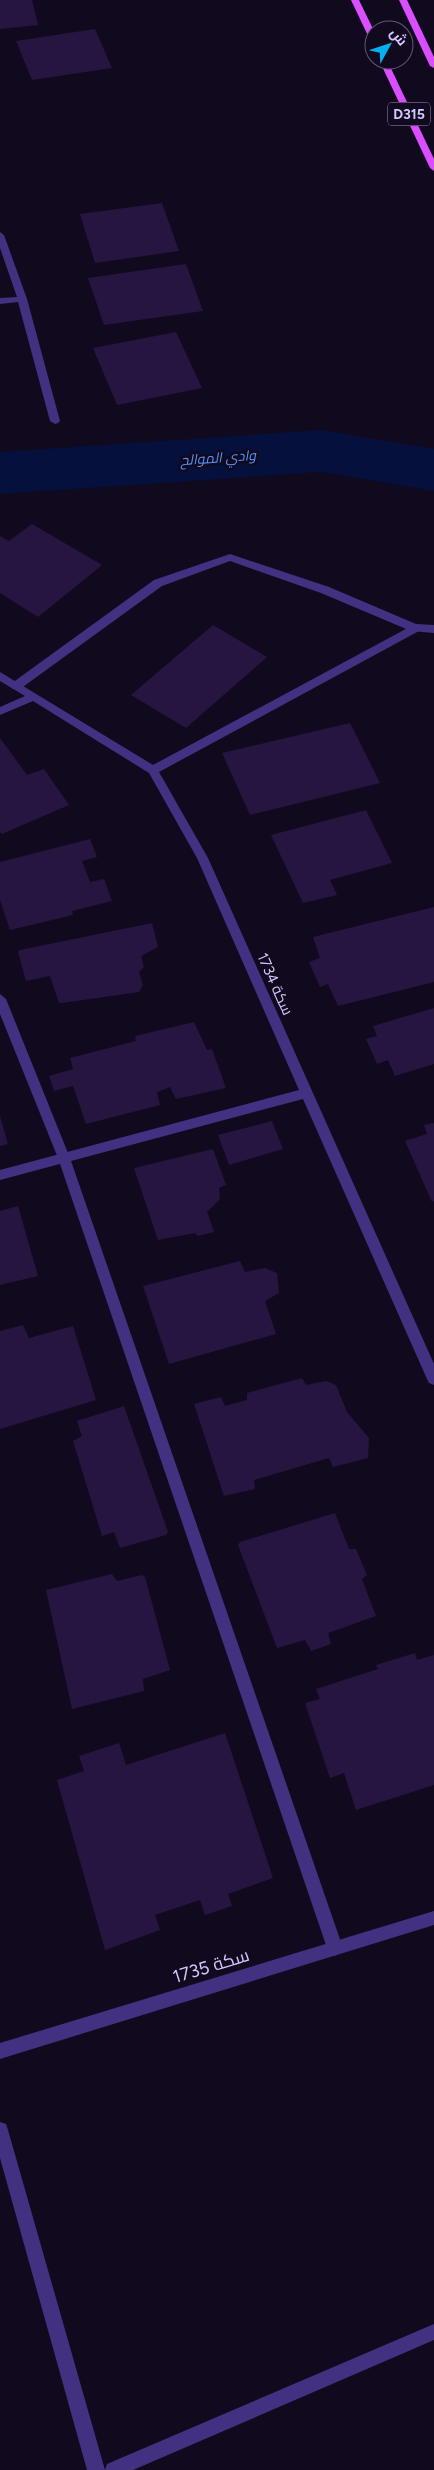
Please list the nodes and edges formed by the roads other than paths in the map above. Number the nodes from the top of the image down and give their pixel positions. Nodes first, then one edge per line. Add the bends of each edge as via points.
1 (355, 0) edge
2 (403, 0) edge
3 (364, 20) edge
4 (434, 66) edge
5 (388, 70) edge
6 (434, 168) edge
7 (0, 235) edge
8 (22, 299) junction
9 (0, 302) edge
10 (56, 421) dead end
11 (415, 628) junction
12 (434, 629) edge
13 (0, 676) edge
14 (16, 686) junction
15 (33, 697) junction
16 (0, 711) edge
17 (153, 770) junction
18 (0, 999) edge
19 (307, 1093) junction
20 (64, 1158) junction
21 (0, 1175) edge
22 (434, 1379) edge
23 (434, 1918) edge
24 (335, 1948) junction
25 (0, 2051) edge
26 (0, 2130) edge
27 (434, 2332) edge
28 (96, 2470) edge
29 (113, 2470) edge

1 - 3 main road
2 - 4 main road
5 - 6 main road, D315
7 - 8 street
8 - 9 street
8 - 10 street
11 - 12 street
11 - 14 street via 325,590 230,557 158,583
11 - 17 street
13 - 14 street, سكة 1734
14 - 15 street, سكة 1734
15 - 16 street
15 - 17 street, سكة 1734
17 - 19 street, سكة 1734 via 202,858
18 - 20 street
19 - 20 street
19 - 22 street, سكة 1734
20 - 21 street
20 - 24 street
23 - 24 street, سكة 1735
24 - 25 street, سكة 1735
26 - 28 street
27 - 29 street

